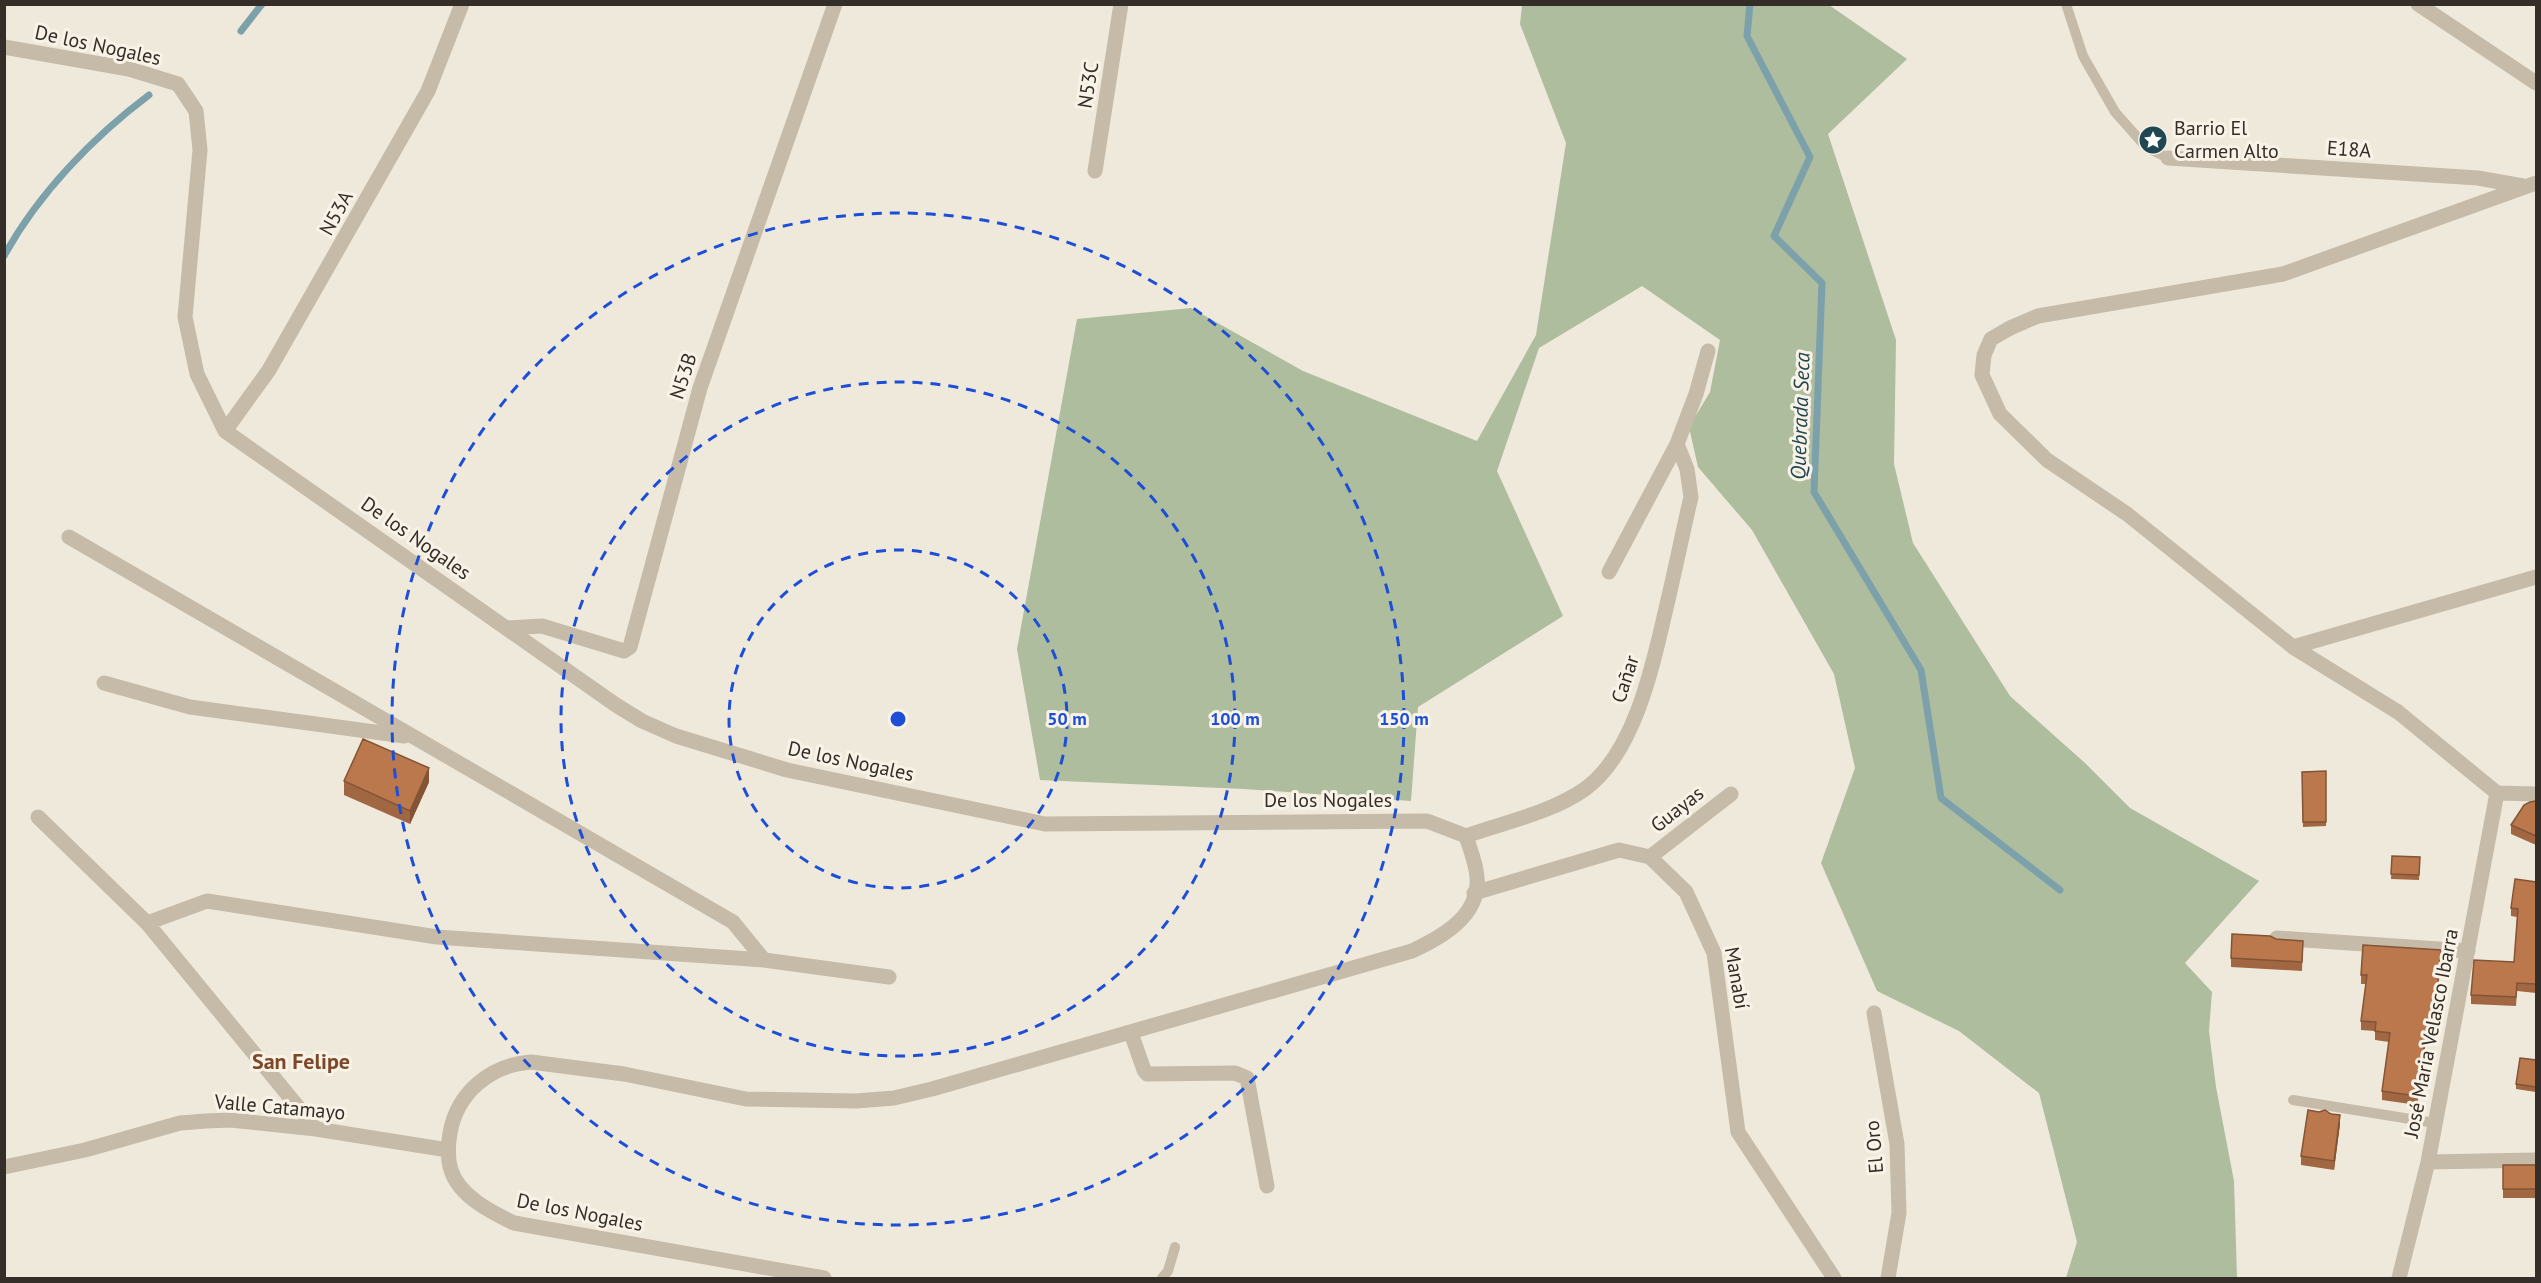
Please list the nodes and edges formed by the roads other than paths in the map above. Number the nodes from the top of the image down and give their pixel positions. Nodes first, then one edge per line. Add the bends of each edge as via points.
1 (462, 4) edge
2 (835, 4) edge
3 (1121, 4) edge
4 (2066, 4) edge
5 (2418, 4) edge
6 (4, 47) edge
7 (2536, 83) edge
8 (2168, 158) joint
9 (1095, 171) dead end
10 (2531, 185) edge
11 (1708, 351) dead end
12 (225, 431) junction
13 (1677, 444) junction
14 (69, 537) dead end
15 (1609, 572) dead end
16 (2536, 577) edge
17 (508, 628) junction
18 (2293, 647) junction
19 (104, 683) dead end
20 (414, 737) junction
21 (2497, 793) junction
22 (1731, 794) dead end
23 (2536, 794) edge
24 (38, 817) dead end
25 (1466, 836) junction
26 (1650, 857) junction
27 (1474, 894) junction
28 (147, 923) junction
29 (2277, 938) edge
30 (2468, 951) junction
31 (764, 960) junction
32 (890, 977) dead end
33 (1874, 1013) dead end
34 (1131, 1033) junction
35 (2293, 1100) dead end
36 (2435, 1124) junction
37 (316, 1129) junction
38 (448, 1150) junction
39 (2536, 1160) edge
40 (2428, 1162) junction
41 (4, 1167) edge
42 (1266, 1186) dead end
43 (1175, 1247) dead end
44 (824, 1278) edge
45 (1162, 1278) edge
46 (1834, 1278) edge
47 (1888, 1278) edge
48 (2399, 1278) edge

1 - 12 street, N53A via 428,91 269,370
2 - 17 street, N53B via 700,388 630,647 624,651 542,626
3 - 9 street, N53C
4 - 8 lane via 2083,56 2115,112 2146,147
5 - 7 street
6 - 12 street, De los Nogales via 129,69 178,84 196,111 200,150 185,317 196,374
8 - 10 street, E18A via 2478,178
10 - 18 street via 2283,274 2038,316 1991,339 1982,375 2000,414 2047,460 2127,514
11 - 13 street
12 - 17 street, De los Nogales
13 - 15 street
13 - 25 street, Cañar via 1691,483 1691,497 1651,674 1626,738 1594,780 1565,801
14 - 20 street
16 - 18 street
17 - 25 street, De los Nogales via 642,721 676,736 799,772 1046,824 1427,821
18 - 21 street via 2398,712
19 - 20 street via 190,707
20 - 31 street via 733,922
21 - 23 street
21 - 30 street, José Maria Velasco Ibarra
22 - 26 street, Guayas
24 - 28 street
25 - 27 street, De los Nogales via 1477,879
26 - 27 street via 1619,850
26 - 46 street, Manabí via 1686,892 1714,953 1738,1132
27 - 34 street, De los Nogales via 1467,912 1454,928 1412,951
28 - 31 street via 207,902 437,937
28 - 37 street
29 - 30 street
30 - 36 street, José Maria Velasco Ibarra
31 - 32 street
33 - 47 street, El Oro via 1898,1144 1899,1213
34 - 38 street, De los Nogales via 932,1089 856,1101 746,1099 624,1074 518,1063 498,1071 463,1097
34 - 42 street via 1148,1074 1235,1073 1247,1078
35 - 36 lane
36 - 40 street, José Maria Velasco Ibarra
37 - 38 street, Valle Catamayo
37 - 41 street, Valle Catamayo via 231,1120 180,1123 85,1150
38 - 44 street, De los Nogales via 451,1171 464,1190 485,1208 514,1223
39 - 40 street
40 - 48 street, José Maria Velasco Ibarra
43 - 45 lane

